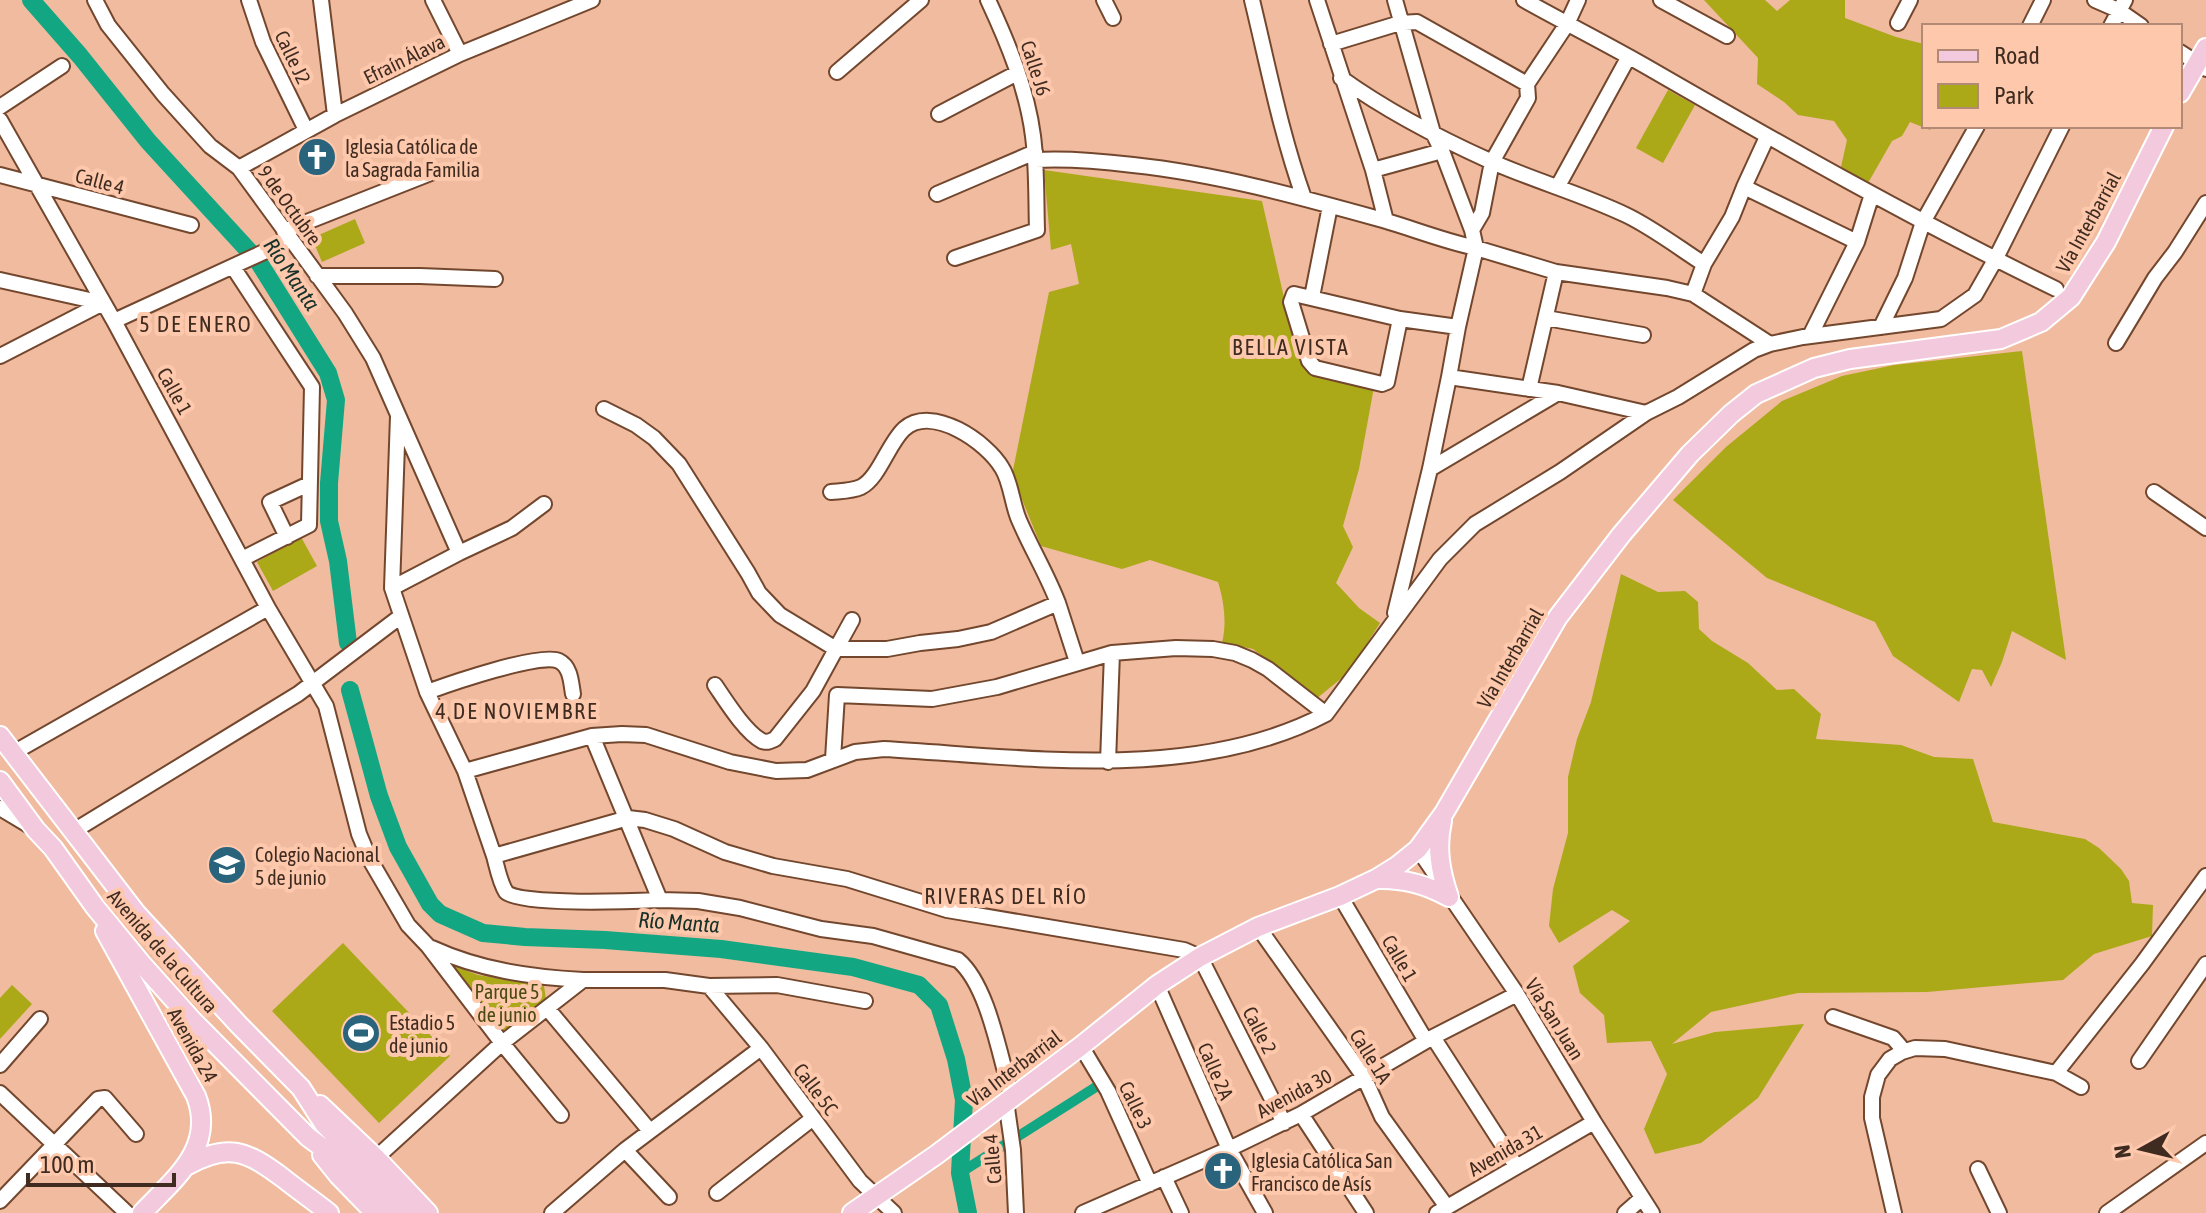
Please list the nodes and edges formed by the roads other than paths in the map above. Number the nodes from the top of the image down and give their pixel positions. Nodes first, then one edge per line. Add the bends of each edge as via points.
1 (95, 0) edge
2 (249, 0) edge
3 (321, 0) edge
4 (433, 0) edge
5 (592, 0) edge
6 (921, 0) edge
7 (988, 0) edge
8 (1104, 0) edge
9 (1252, 0) edge
10 (1317, 0) edge
11 (1395, 0) edge
12 (1524, 0) edge
13 (1578, 0) edge
14 (1661, 0) edge
15 (1910, 0) edge
16 (2043, 0) edge
17 (2095, 0) edge
18 (2122, 5) edge
19 (1113, 18) dead end
20 (1400, 23) junction
21 (1898, 23) dead end
22 (1567, 24) junction
23 (2031, 24) edge
24 (2112, 24) edge
25 (2139, 24) edge
26 (1727, 36) dead end
27 (1331, 44) junction
28 (2182, 53) edge
29 (460, 54) junction
30 (1628, 58) junction
31 (2203, 60) edge
32 (62, 66) dead end
33 (837, 72) dead end
34 (1017, 73) junction
35 (1341, 78) junction
36 (1527, 84) junction
37 (2182, 90) edge
38 (0, 107) edge
39 (939, 114) dead end
40 (335, 115) junction
41 (0, 120) edge
42 (1976, 128) edge
43 (2061, 128) edge
44 (2163, 128) edge
45 (306, 130) junction
46 (1433, 133) junction
47 (1767, 137) junction
48 (1442, 151) junction
49 (1035, 156) junction
50 (1492, 162) junction
51 (239, 168) junction
52 (1373, 170) junction
53 (436, 171) dead end
54 (0, 175) edge
55 (36, 185) junction
56 (1558, 186) junction
57 (1744, 187) junction
58 (937, 194) dead end
59 (1872, 194) junction
60 (1304, 198) junction
61 (2206, 203) edge
62 (1330, 206) junction
63 (1386, 221) junction
64 (1923, 222) junction
65 (191, 225) dead end
66 (1472, 230) junction
67 (287, 236) junction
68 (1857, 242) junction
69 (1476, 248) junction
70 (955, 258) dead end
71 (1995, 260) junction
72 (1704, 264) junction
73 (237, 265) junction
74 (1556, 272) junction
75 (317, 276) junction
76 (495, 279) dead end
77 (0, 280) edge
78 (2056, 289) dead end
79 (1693, 294) junction
80 (1312, 297) junction
81 (103, 303) junction
82 (1546, 318) junction
83 (1400, 319) junction
84 (114, 321) junction
85 (1458, 327) junction
86 (1881, 327) junction
87 (1643, 335) dead end
88 (1810, 336) junction
89 (2116, 343) dead end
90 (1770, 344) junction
91 (0, 356) edge
92 (1449, 377) junction
93 (1529, 389) junction
94 (1558, 393) junction
95 (604, 409) dead end
96 (1646, 413) junction
97 (398, 416) junction
98 (1430, 469) junction
99 (309, 484) junction
100 (831, 492) dead end
101 (2154, 492) dead end
102 (544, 504) dead end
103 (2206, 528) edge
104 (287, 537) junction
105 (459, 553) junction
106 (242, 559) junction
107 (392, 588) junction
108 (1058, 603) junction
109 (268, 608) junction
110 (401, 616) junction
111 (852, 620) dead end
112 (1393, 621) junction
113 (836, 649) junction
114 (1112, 653) junction
115 (1077, 662) junction
116 (313, 683) junction
117 (715, 685) dead end
118 (813, 691) junction
119 (427, 692) junction
120 (573, 694) dead end
121 (837, 695) junction
122 (1326, 714) junction
123 (0, 736) edge
124 (592, 736) junction
125 (13, 753) junction
126 (833, 759) junction
127 (1108, 762) junction
128 (465, 771) junction
129 (0, 781) edge
130 (0, 808) edge
131 (1444, 813) junction
132 (628, 818) junction
133 (36, 830) junction
134 (72, 832) junction
135 (1418, 849) junction
136 (494, 856) junction
137 (2206, 876) edge
138 (1376, 879) junction
139 (1340, 896) junction
140 (1449, 897) junction
141 (2200, 898) edge
142 (660, 900) junction
143 (95, 907) junction
144 (1258, 927) junction
145 (428, 946) junction
146 (1200, 957) junction
147 (2206, 964) edge
148 (583, 980) junction
149 (1157, 985) junction
150 (709, 986) junction
151 (1517, 994) junction
152 (865, 1001) dead end
153 (547, 1008) junction
154 (1833, 1017) dead end
155 (40, 1019) dead end
156 (1429, 1039) junction
157 (502, 1043) junction
158 (1081, 1046) junction
159 (761, 1048) junction
160 (1902, 1052) junction
161 (2139, 1061) dead end
162 (0, 1065) edge
163 (2056, 1073) junction
164 (1364, 1077) junction
165 (2081, 1087) dead end
166 (301, 1088) junction
167 (0, 1093) edge
168 (1006, 1102) junction
169 (1301, 1114) junction
170 (561, 1115) dead end
171 (812, 1119) junction
172 (1594, 1122) junction
173 (1284, 1123) junction
174 (650, 1131) junction
175 (136, 1134) dead end
176 (308, 1137) junction
177 (2206, 1143) edge
178 (55, 1145) junction
179 (1229, 1149) junction
180 (625, 1150) junction
181 (376, 1158) junction
182 (351, 1160) junction
183 (186, 1166) junction
184 (1516, 1166) junction
185 (1978, 1169) dead end
186 (1157, 1181) junction
187 (717, 1193) dead end
188 (874, 1196) junction
189 (669, 1197) dead end
190 (1642, 1198) junction
191 (0, 1201) edge
192 (1442, 1210) edge
193 (554, 1212) edge
194 (127, 1213) edge
195 (142, 1213) edge
196 (329, 1213) edge
197 (375, 1213) edge
198 (392, 1213) edge
199 (411, 1213) edge
200 (428, 1213) edge
201 (852, 1213) edge
202 (894, 1213) edge
203 (1016, 1213) edge
204 (1083, 1213) edge
205 (1181, 1213) edge
206 (1265, 1213) edge
207 (1366, 1213) edge
208 (1625, 1213) edge
209 (1652, 1213) edge
210 (1894, 1213) edge
211 (1999, 1213) edge
212 (2107, 1213) edge

1 - 51 street, 9 de Octubre via 108,25 163,94 210,146
2 - 45 street, Calle J2 via 263,42
3 - 40 street
4 - 29 street
5 - 29 street, Efraín Álava
6 - 33 street
7 - 34 street, Calle J6
8 - 19 street
9 - 60 street
10 - 27 street
11 - 20 street
12 - 22 street
13 - 22 street
14 - 26 street
15 - 21 street
16 - 23 street
17 - 18 street
18 - 24 street
18 - 25 street
20 - 27 street
20 - 36 street via 1417,22
20 - 46 street
22 - 30 street
22 - 36 street
27 - 35 street
28 - 31 street
29 - 40 street, Efraín Álava
30 - 47 street
30 - 56 street
31 - 37 main road
32 - 38 street
34 - 39 street
34 - 49 street, Calle J6
35 - 46 street
35 - 52 street
36 - 50 street via 1528,98
40 - 45 street, Efraín Álava
41 - 55 street, Calle 1
42 - 64 street
43 - 71 street
44 - 131 main road, Vía Interbarrial via 2106,242 2071,297 2041,322 2001,339 1814,368 1756,394 1731,414 1655,493 1558,617
45 - 51 street, Efraín Álava
46 - 48 street
46 - 50 street
47 - 57 street
47 - 59 street
48 - 52 street
48 - 66 street
49 - 58 street
49 - 60 street via 1173,169
49 - 70 street, Calle J6 via 1037,230
50 - 56 street
50 - 66 street via 1482,213
51 - 67 street, 9 de Octubre
52 - 63 street
53 - 67 street
54 - 55 street, Calle 4
55 - 65 street, Calle 4
55 - 81 street, Calle 1
56 - 72 street via 1628,216
57 - 68 street
57 - 72 street
59 - 64 street
59 - 68 street
60 - 62 street
61 - 89 street
62 - 63 street
62 - 80 street
63 - 69 street
64 - 71 street
64 - 86 street via 1905,278
66 - 69 street
67 - 73 street
67 - 75 street, 9 de Octubre
68 - 88 street
69 - 74 street
69 - 85 street
71 - 78 street
71 - 86 street via 1975,295 1941,319
72 - 79 street
73 - 84 street
73 - 99 street via 312,387
74 - 79 street
74 - 82 street
75 - 76 street
75 - 97 street, 9 de Octubre via 373,358
77 - 81 street
79 - 90 street
80 - 83 street
80 - 83 street via 1294,294 1291,302 1309,361 1319,370 1386,383
81 - 84 street, Calle 1
81 - 91 street
82 - 87 street
82 - 93 street
83 - 85 street
84 - 106 street, Calle 1
85 - 92 street
86 - 88 street
88 - 90 street
90 - 96 street
92 - 93 street
92 - 98 street
93 - 94 street
94 - 96 street
94 - 98 street
95 - 113 street via 654,438 679,464 759,593 780,615
96 - 112 street via 1475,524 1440,559
97 - 105 street, 9 de Octubre
97 - 107 street, 9 de Octubre
98 - 112 street
99 - 104 street via 309,525
99 - 104 street via 270,502
100 - 108 street via 870,481 906,427 923,421 964,431 1003,468 1018,518
101 - 103 street
102 - 105 street via 512,528
104 - 106 street
105 - 107 street
106 - 109 street, Calle 1
107 - 110 street, 9 de Octubre
108 - 113 street via 991,632 958,639 887,649
108 - 115 street
109 - 116 street, Calle 1
109 - 125 street
110 - 116 street
110 - 119 street, 9 de Octubre
111 - 113 street
112 - 122 street
113 - 118 street
114 - 115 street
114 - 122 street via 1176,648 1235,653 1268,669
114 - 127 street
115 - 121 street via 997,687 932,699
116 - 134 street
116 - 145 street, Calle 1 via 333,726 363,847 408,925
117 - 118 street via 739,720 769,742
118 - 121 street
119 - 120 street via 496,668 553,659 568,670
119 - 128 street, 9 de Octubre
121 - 126 street
122 - 127 street via 1300,728 1240,745
123 - 125 main road, Avenida de la Cultura
124 - 126 street via 646,735 776,771 807,770
124 - 128 street
124 - 132 street
125 - 134 main road, Avenida de la Cultura
126 - 127 street via 884,749
128 - 136 street, 9 de Octubre
129 - 133 main road, Avenida de la Cultura
130 - 133 street
131 - 135 main road, Vía Interbarrial
131 - 140 main road via 1439,863
132 - 136 street
132 - 142 street
132 - 146 street via 674,829 761,863 847,879 947,910 1169,947
133 - 143 main road, Avenida de la Cultura
134 - 166 main road, Avenida de la Cultura via 171,953
135 - 138 main road, Vía Interbarrial
135 - 140 street, Vía San Juan
136 - 142 street, 9 de Octubre via 505,890 515,897
137 - 141 street
138 - 139 main road, Vía Interbarrial
138 - 140 main road via 1410,880
139 - 144 main road, Vía Interbarrial
139 - 156 street, Calle 1
140 - 151 street, Vía San Juan
141 - 163 street
142 - 168 street, Calle 4 via 731,906 958,960 977,986 990,1019
143 - 176 main road, Avenida de la Cultura via 193,1021
143 - 183 main road, Avenida 24 via 200,1105 201,1134
144 - 146 main road, Vía Interbarrial
144 - 164 street, Calle 1A
145 - 148 street via 496,970
145 - 157 street, Calle 1
146 - 149 main road, Vía Interbarrial
146 - 173 street, Calle 2
147 - 161 street
148 - 150 street
148 - 153 street
149 - 158 main road, Vía Interbarrial
149 - 179 street, Calle 2A
150 - 152 street via 777,985
150 - 159 street, Calle 5C
151 - 156 street, Avenida 30
151 - 172 street, Vía San Juan
153 - 157 street
153 - 174 street
154 - 160 street via 1893,1038
155 - 162 street
156 - 164 street, Avenida 30
156 - 184 street, Calle 1
157 - 170 street, Calle 1
157 - 181 street
158 - 168 main road, Vía Interbarrial
158 - 186 street, Calle 3
159 - 171 street, Calle 5C
159 - 174 street
160 - 163 street via 1945,1049
160 - 210 street via 1878,1075 1872,1097
163 - 165 street
164 - 169 street, Avenida 30
164 - 192 street, Calle 1A via 1382,1117
166 - 181 main road, Avenida de la Cultura
166 - 182 main road, Avenida de la Cultura
167 - 178 street
168 - 188 main road, Vía Interbarrial
168 - 203 street, Calle 4
169 - 173 street, Avenida 30
169 - 207 street
171 - 187 street
171 - 188 street, Calle 5C
172 - 184 street, Avenida 31
172 - 190 street, Vía San Juan
173 - 179 street, Avenida 30
174 - 180 street
175 - 178 street via 102,1097
176 - 182 main road, Avenida de la Cultura
176 - 197 main road, Avenida de la Cultura
177 - 212 street
178 - 191 street
178 - 194 street
179 - 186 street, Avenida 30
179 - 206 street, Calle 2A
180 - 189 street
180 - 193 street
181 - 200 main road, Avenida de la Cultura
182 - 198 main road, Avenida de la Cultura
182 - 199 main road, Avenida de la Cultura
183 - 195 main road, Avenida 24
183 - 196 main road, Avenida 24 via 209,1155 242,1153
184 - 192 street, Avenida 31
185 - 211 street
186 - 204 street, Avenida 30
186 - 205 street, Calle 3
188 - 201 main road, Vía Interbarrial
188 - 202 street, Calle 5C
190 - 208 street
190 - 209 street, Vía San Juan

